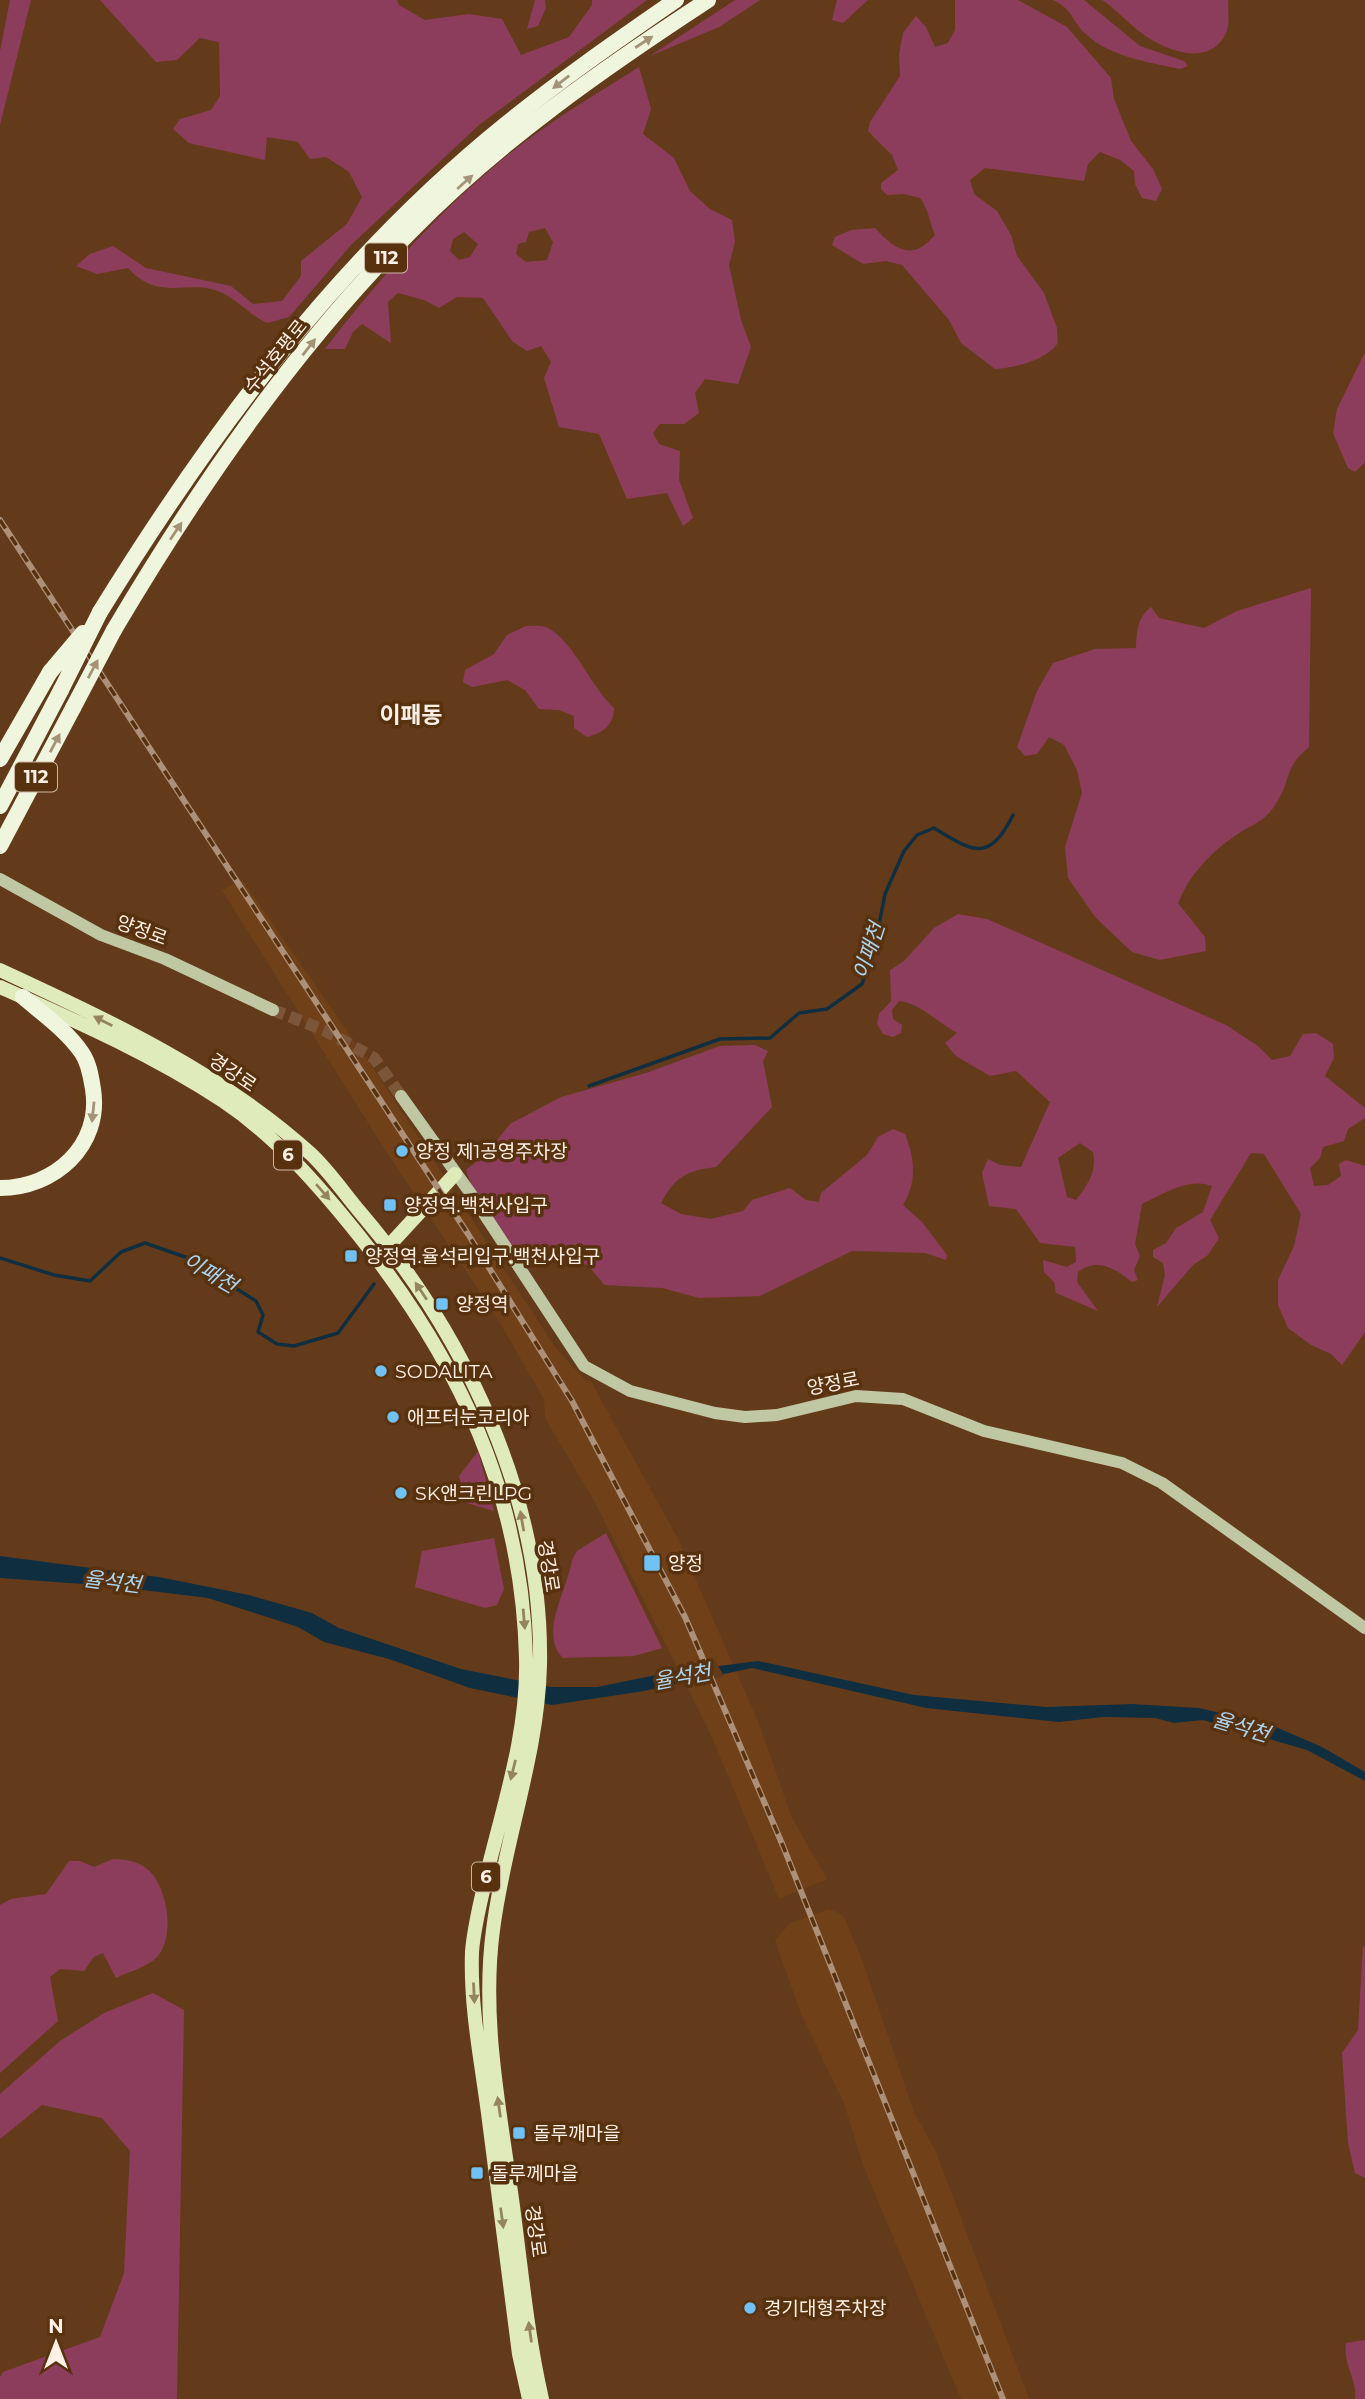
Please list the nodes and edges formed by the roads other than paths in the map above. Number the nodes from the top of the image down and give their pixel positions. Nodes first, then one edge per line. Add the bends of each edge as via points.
1 (676, 0) edge
2 (708, 0) edge
3 (100, 612) junction
4 (0, 759) edge
5 (0, 806) edge
6 (0, 846) edge
7 (0, 879) edge
8 (0, 970) edge
9 (0, 987) edge
10 (23, 997) junction
11 (273, 1010) tunnel mouth
12 (401, 1096) tunnel mouth
13 (455, 1174) junction
14 (0, 1188) edge
15 (390, 1245) junction
16 (377, 1259) junction
17 (1365, 1628) edge
18 (530, 1657) junction
19 (531, 1704) junction
20 (529, 2399) edge
21 (542, 2399) edge

1 -> 3 highway, 수석호평로 / 112 via 503,126 348,274 217,434
6 -> 2 highway, 수석호평로 / 112, bridge via 139,588 249,422 319,334 411,230 522,131
3 - 4 highway, bridge via 50,672
3 - 5 highway, 수석호평로 / 112, bridge
7 - 11 main road, 양정로 via 101,935 165,959
15 -> 8 main road, 경강로 / 6 via 313,1156 208,1077
9 - 10 main road, 경강로 / 6
10 -> 14 highway via 82,1054 93,1084 94,1113 84,1143 60,1171 20,1188
10 -> 16 main road, 경강로 / 6 via 157,1061 225,1102 272,1138 324,1191
12 - 13 main road, 양정로
13 - 15 main road
13 - 17 main road, 양정로 via 584,1366 622,1387 744,1417 880,1395 984,1431 1122,1463 1162,1483
15 - 16 main road
18 -> 15 main road, 경강로 / 6 via 533,1577 519,1506 501,1449 463,1359
16 -> 18 main road, 경강로 / 6 via 426,1327 484,1441 512,1541
18 - 19 main road, 경강로 / 6
19 -> 20 main road, 경강로 / 6 via 472,1950 477,2029 519,2354
21 -> 19 main road, 경강로 / 6 via 489,2011 493,1927

